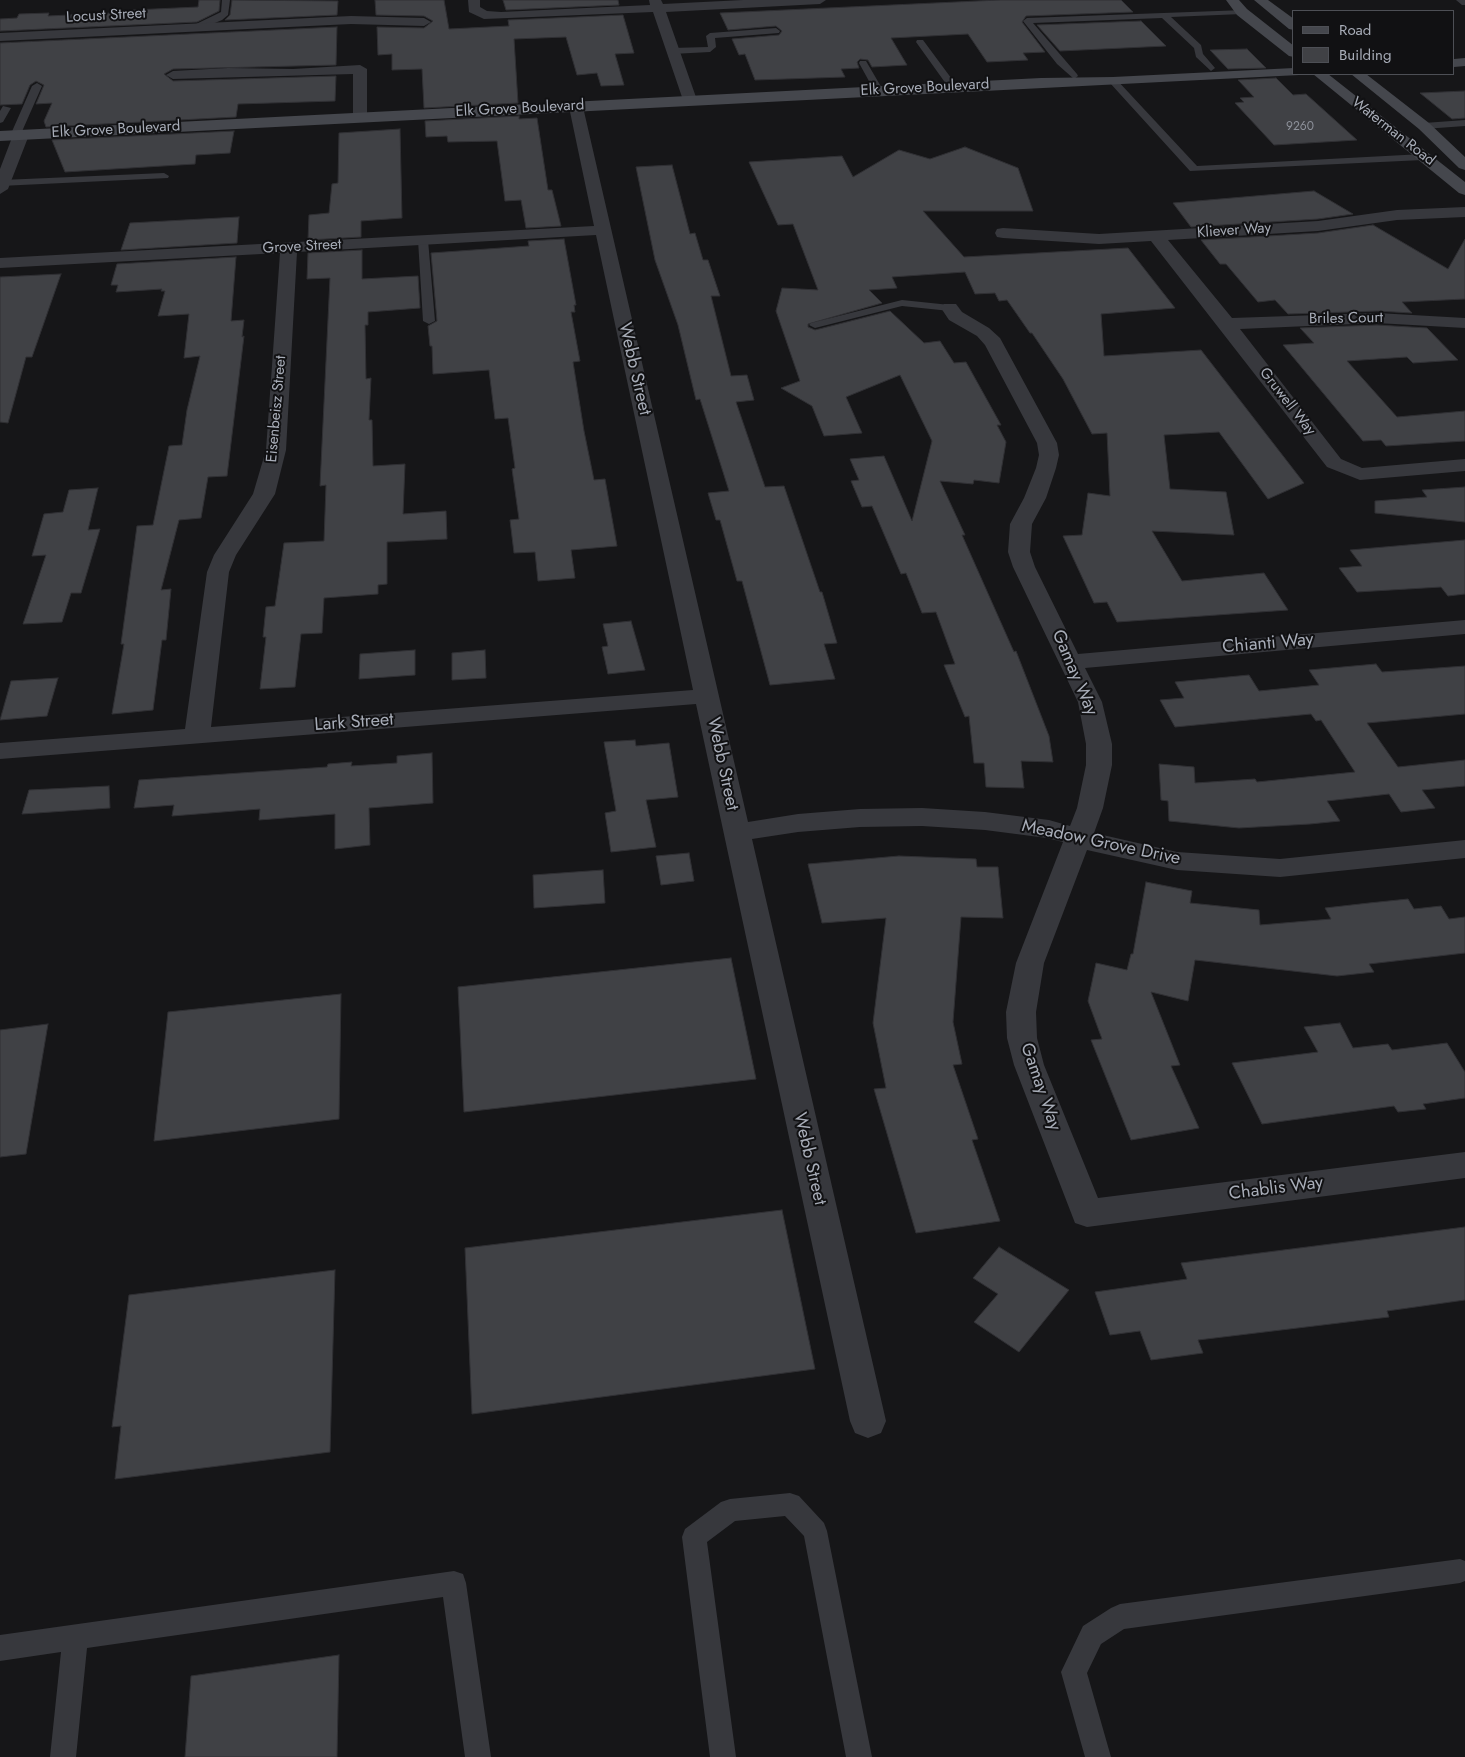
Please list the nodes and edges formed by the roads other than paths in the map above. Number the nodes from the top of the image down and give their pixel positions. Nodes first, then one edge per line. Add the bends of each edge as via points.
1 (226, 0) edge
2 (474, 0) edge
3 (820, 0) edge
4 (1232, 0) edge
5 (1260, 0) edge
6 (1460, 0) edge
7 (1465, 3) edge
8 (656, 4) edge
9 (1245, 6) edge
10 (1165, 16) junction
11 (424, 22) dead end
12 (1292, 25) edge
13 (1292, 27) edge
14 (195, 28) junction
15 (776, 31) dead end
16 (0, 37) edge
17 (920, 42) dead end
18 (672, 51) junction
19 (1292, 51) edge
20 (863, 63) dead end
21 (1292, 63) edge
22 (1211, 68) junction
23 (1292, 72) edge
24 (173, 75) dead end
25 (1321, 75) edge
26 (1359, 75) edge
27 (1074, 76) junction
28 (1113, 81) junction
29 (1041, 82) junction
30 (37, 86) dead end
31 (952, 86) junction
32 (878, 90) junction
33 (690, 100) junction
34 (576, 107) junction
35 (6, 108) dead end
36 (360, 118) junction
37 (0, 120) edge
38 (1465, 123) edge
39 (1424, 126) junction
40 (12, 136) edge
41 (1423, 157) junction
42 (1465, 164) edge
43 (164, 176) dead end
44 (1, 186) edge
45 (1465, 190) edge
46 (1465, 212) edge
47 (604, 230) junction
48 (1003, 233) dead end
49 (1156, 236) junction
50 (422, 240) junction
51 (289, 247) junction
52 (0, 263) edge
53 (950, 308) joint
54 (429, 321) dead end
55 (1227, 324) junction
56 (1465, 324) edge
57 (814, 325) dead end
58 (1465, 465) edge
59 (1465, 627) edge
60 (1071, 662) junction
61 (707, 696) junction
62 (197, 735) junction
63 (0, 752) edge
64 (737, 832) junction
65 (1079, 838) junction
66 (1465, 849) edge
67 (1465, 1165) edge
68 (1088, 1213) joint
69 (868, 1421) dead end
70 (1460, 1571) dead end
71 (75, 1638) junction
72 (0, 1648) edge
73 (63, 1757) edge
74 (478, 1757) edge
75 (723, 1757) edge
76 (859, 1757) edge
77 (1098, 1757) edge

1 - 14 lane via 225,13
2 - 8 street via 474,9 484,15 500,16
3 - 8 street
4 - 9 main road
5 - 12 main road
6 - 7 lane
8 - 18 street
9 - 10 lane
9 - 13 main road
9 - 19 main road
10 - 22 lane via 1198,47 1199,55
10 - 27 lane via 1027,21
11 - 14 street, Locust Street via 351,20
14 - 16 street, Locust Street
15 - 18 lane via 710,36 710,49
17 - 31 lane
18 - 33 street
20 - 32 lane
21 - 22 main road, Elk Grove Boulevard
22 - 27 main road, Elk Grove Boulevard
23 - 28 main road, Elk Grove Boulevard
24 - 36 street via 360,69
25 - 41 main road, Waterman Road
26 - 39 main road, Waterman Road
27 - 29 main road, Elk Grove Boulevard
28 - 29 main road, Elk Grove Boulevard
28 - 41 lane via 1194,169
29 - 31 main road, Elk Grove Boulevard
30 - 40 lane
31 - 32 main road, Elk Grove Boulevard
32 - 33 main road, Elk Grove Boulevard
33 - 34 main road, Elk Grove Boulevard
34 - 36 main road, Elk Grove Boulevard
34 - 47 street, Webb Street
35 - 37 lane
36 - 40 main road, Elk Grove Boulevard
38 - 39 lane
39 - 42 main road, Waterman Road
40 - 44 street
41 - 45 main road, Waterman Road
43 - 44 lane
46 - 49 street, Kliever Way via 1397,215 1318,226
47 - 50 street, Grove Street
47 - 61 street, Webb Street
48 - 49 street, Kliever Way via 1099,239
49 - 55 street, Gruwell Way
50 - 51 street, Grove Street
50 - 54 lane
51 - 52 street, Grove Street
51 - 62 street, Eisenbeisz Street via 276,450 264,494 225,555 218,572
53 - 57 lane via 902,303
53 - 60 street, Gamay Way via 955,316 983,332 993,342 1047,444 1046,468 1021,524 1019,552
55 - 56 street, Briles Court via 1377,318
55 - 58 street, Gruwell Way via 1334,463 1360,474
59 - 60 street, Chianti Way
60 - 65 street, Gamay Way via 1090,702 1099,744 1096,787
61 - 62 street, Lark Street
61 - 64 street, Webb Street
62 - 63 street, Lark Street
64 - 65 street, Meadow Grove Drive via 798,823 922,817 1048,829
64 - 69 street, Webb Street
65 - 66 street, Meadow Grove Drive via 1176,861 1280,868
65 - 68 street, Gamay Way via 1030,963 1021,1012 1028,1065
67 - 68 street, Chablis Way
70 - 77 lane via 1120,1617 1092,1635 1074,1672
71 - 72 lane
71 - 73 lane
71 - 74 lane via 454,1582
75 - 76 lane via 694,1537 730,1510 790,1504 816,1531

